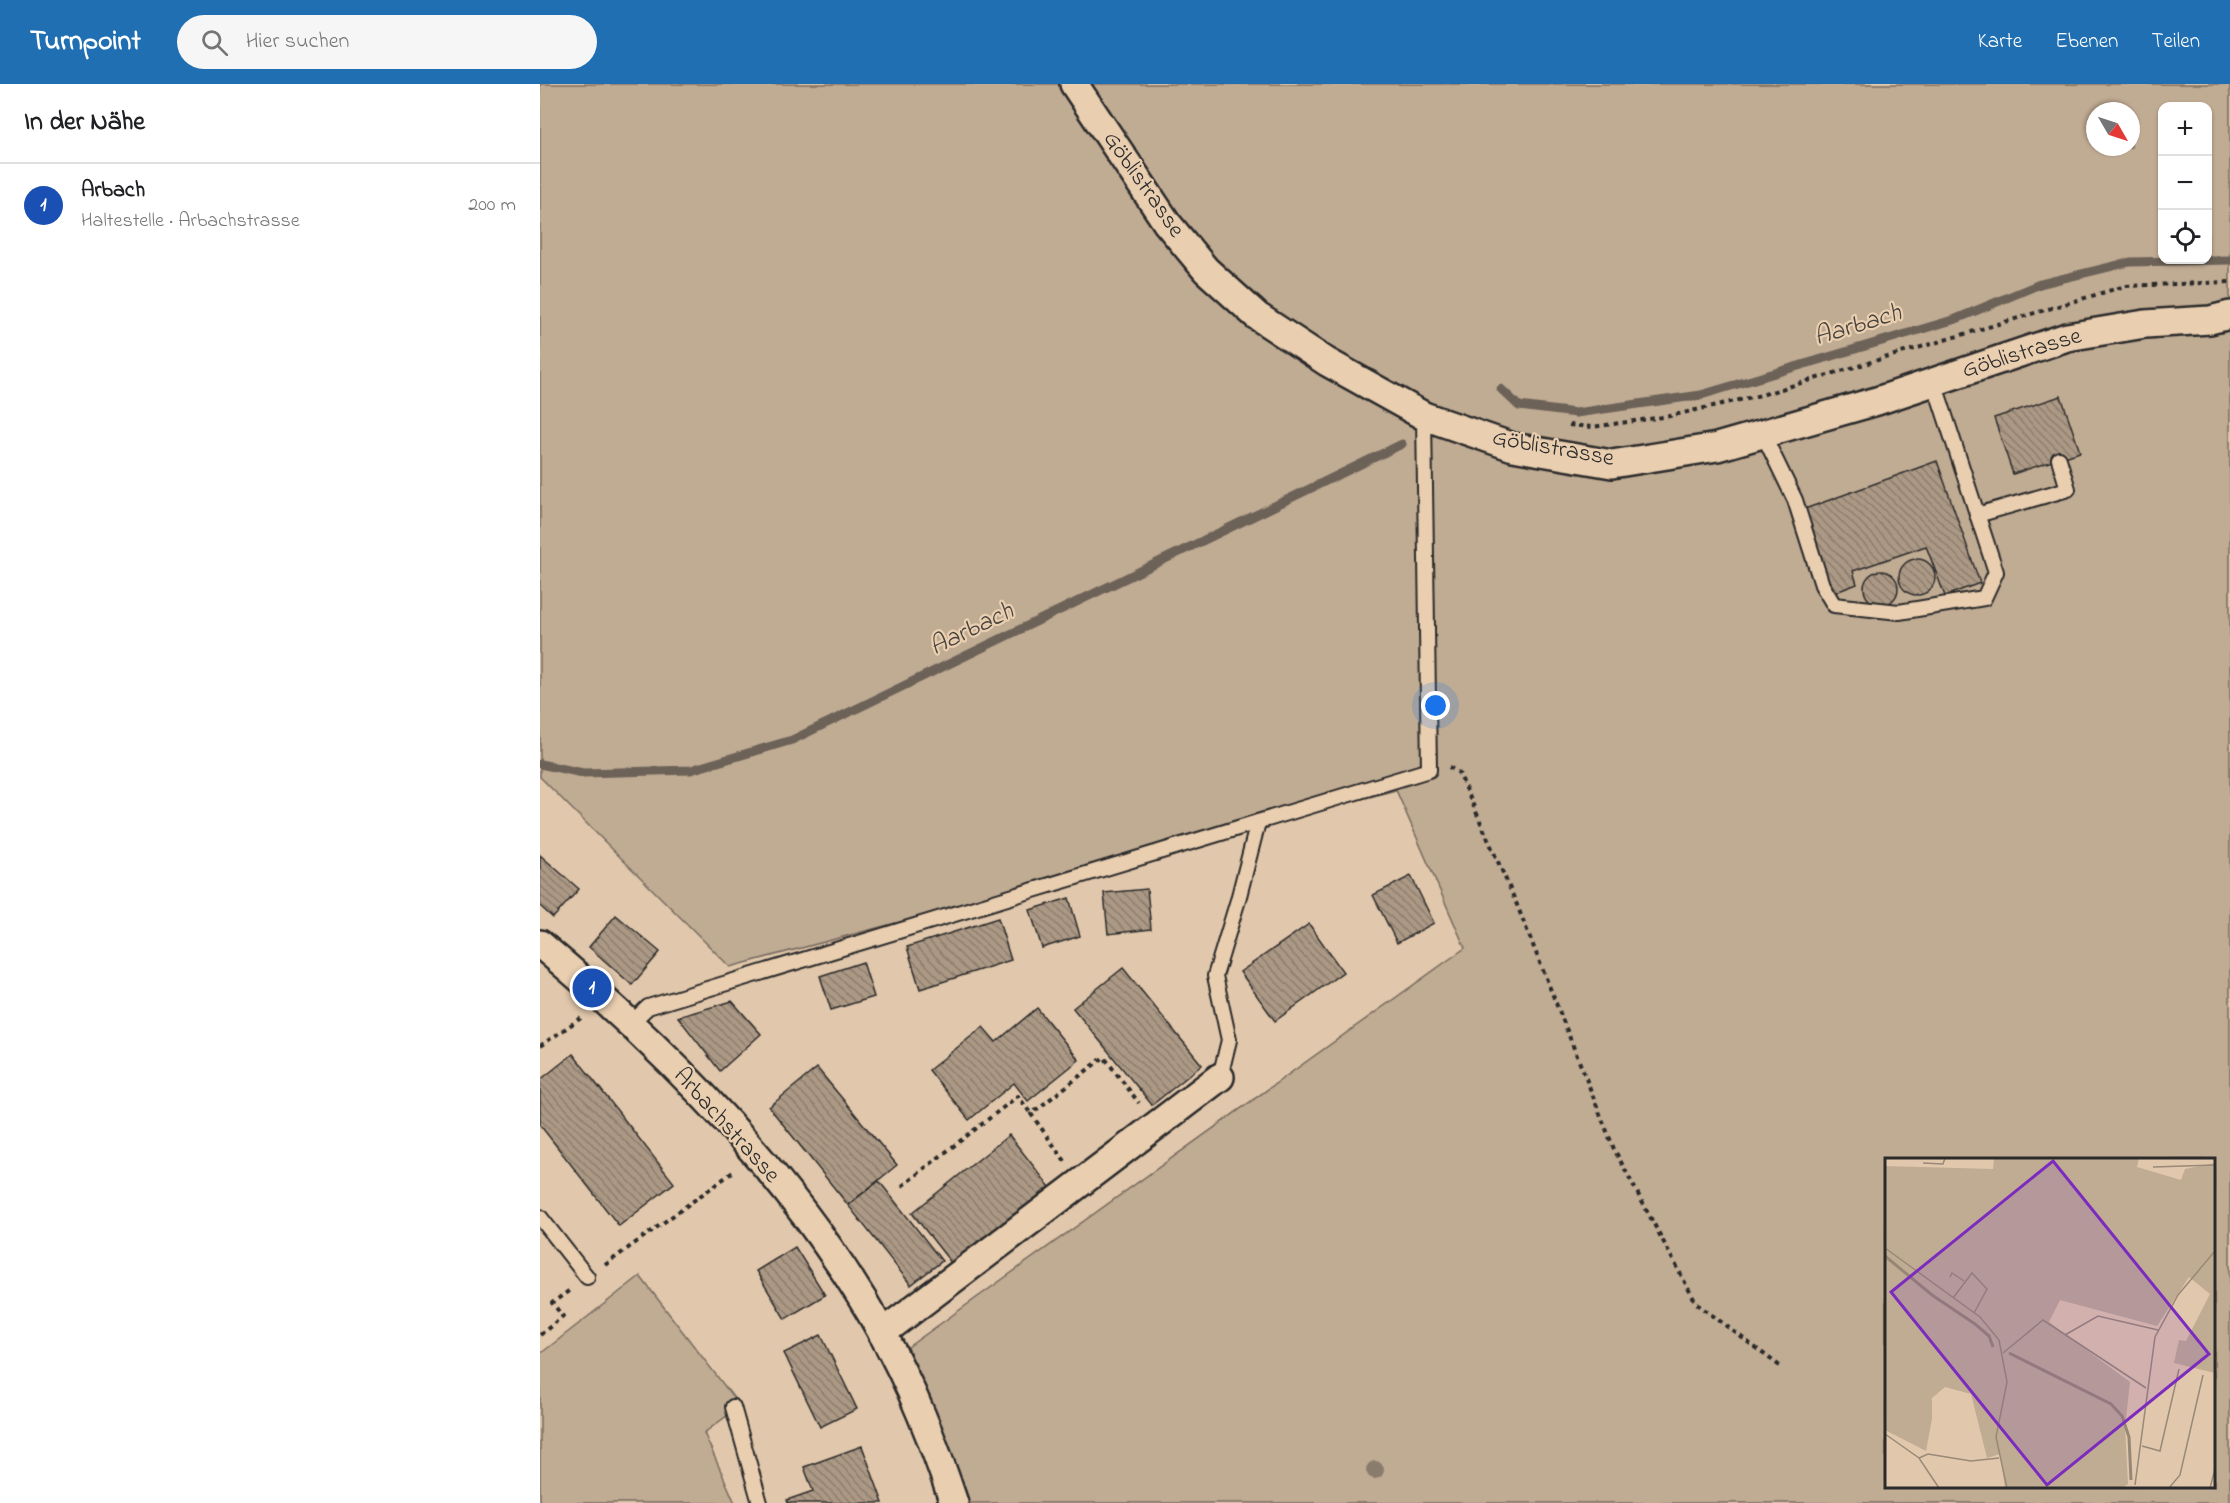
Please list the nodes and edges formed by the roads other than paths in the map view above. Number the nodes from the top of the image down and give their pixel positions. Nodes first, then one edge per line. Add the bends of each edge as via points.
1 (1074, 84) edge
2 (2230, 315) edge
3 (1934, 382) junction
4 (1424, 416) junction
5 (1763, 434) junction
6 (2059, 459) dead end
7 (1977, 515) junction
8 (1258, 822) junction
9 (540, 944) edge
10 (630, 1024) junction
11 (1220, 1077) joint
12 (540, 1217) edge
13 (587, 1277) dead end
14 (882, 1333) junction
15 (733, 1407) dead end
16 (760, 1503) edge
17 (954, 1503) edge

1 - 4 street, Göblistrasse via 1167,224 1206,270 1257,316 1327,362
2 - 3 street, Göblistrasse via 2067,337
3 - 5 street, Göblistrasse
3 - 7 lane
4 - 5 street, Göblistrasse via 1513,447 1612,464 1717,447
4 - 8 lane via 1429,770
5 - 7 lane via 1795,500 1822,585 1834,605 1899,612 1984,598 1996,572
6 - 7 lane via 2068,489
8 - 10 lane via 648,1007
8 - 11 lane via 1215,976 1229,1040
9 - 10 street, Arbachstrasse
10 - 14 street, Arbachstrasse via 756,1155 825,1243
11 - 14 street
12 - 13 lane
14 - 17 street, Arbachstrasse via 917,1404
15 - 16 lane

